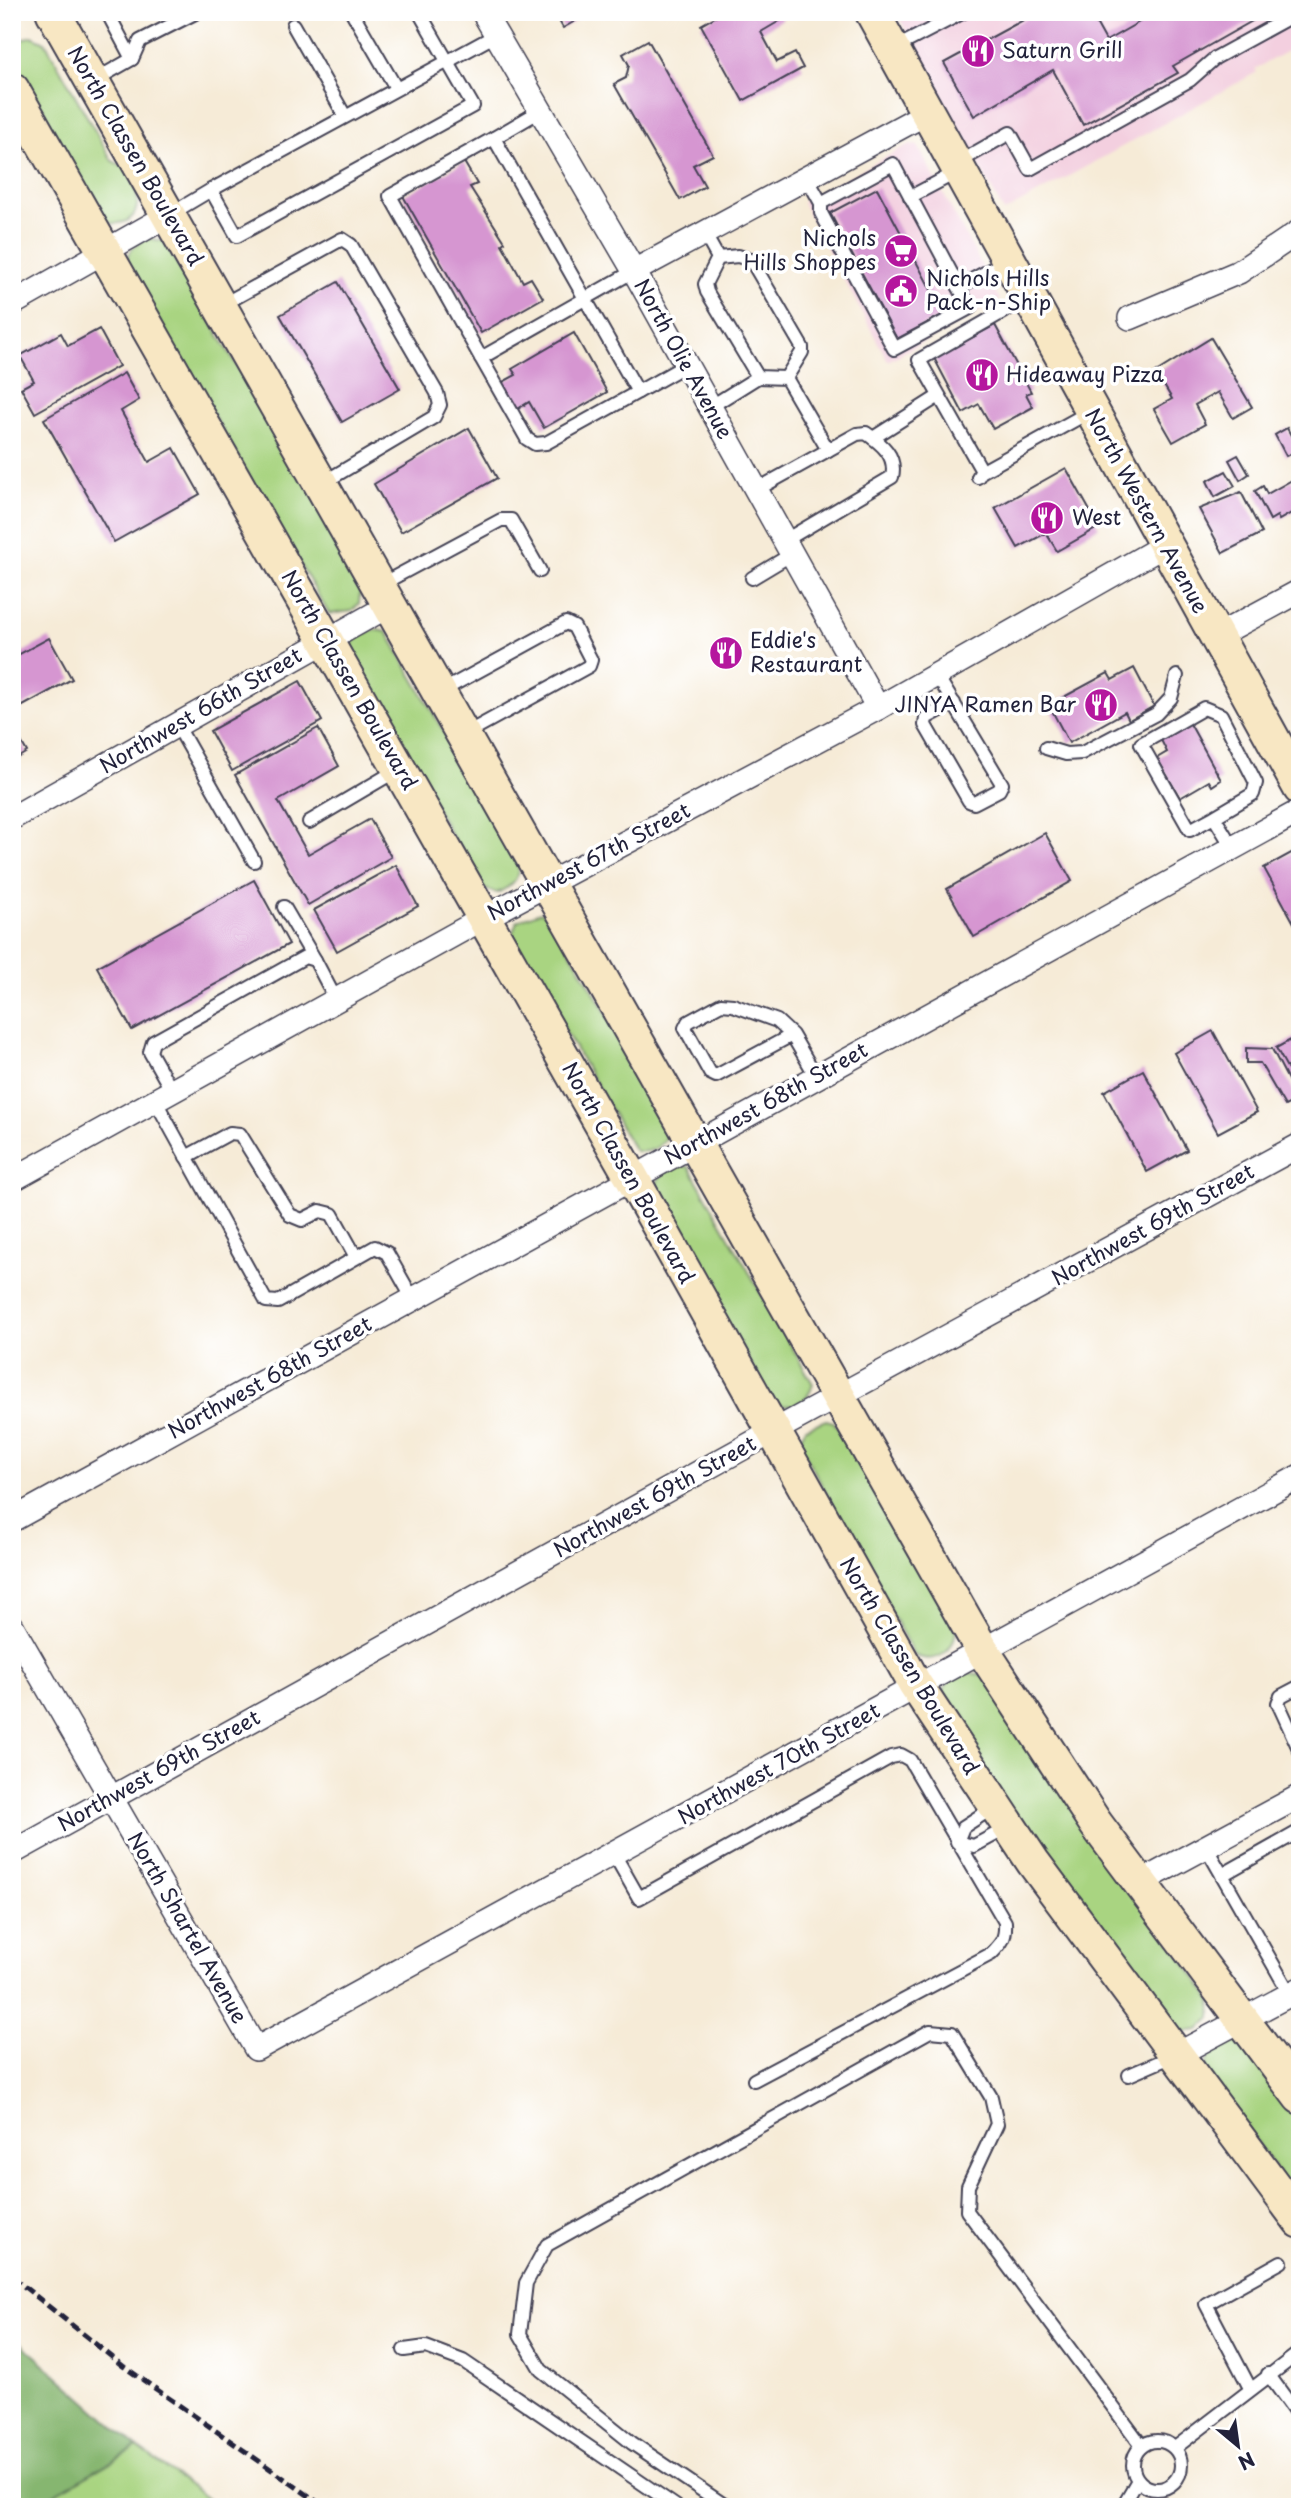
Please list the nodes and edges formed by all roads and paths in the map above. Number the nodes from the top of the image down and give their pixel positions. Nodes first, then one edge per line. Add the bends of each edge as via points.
1 (52, 12) edge
2 (107, 12) edge
3 (197, 12) edge
4 (352, 12) edge
5 (419, 12) edge
6 (483, 12) edge
7 (872, 12) edge
8 (964, 12) edge
9 (1298, 12) edge
10 (293, 24) dead end
11 (496, 35) junction
12 (892, 49) junction
13 (132, 59) junction
14 (447, 61) junction
15 (92, 82) junction
16 (396, 88) junction
17 (12, 89) edge
18 (540, 111) junction
19 (928, 113) junction
20 (345, 116) junction
21 (494, 138) junction
22 (957, 167) junction
23 (807, 178) junction
24 (211, 190) junction
25 (910, 197) junction
26 (821, 204) junction
27 (169, 215) junction
28 (1300, 231) edge
29 (704, 233) junction
30 (105, 254) junction
31 (718, 258) junction
32 (1008, 260) junction
33 (634, 271) junction
34 (959, 287) junction
35 (1029, 297) junction
36 (586, 299) junction
37 (12, 304) edge
38 (220, 306) junction
39 (1130, 318) dead end
40 (481, 358) junction
41 (686, 365) junction
42 (758, 377) junction
43 (786, 378) junction
44 (639, 391) junction
45 (939, 396) junction
46 (710, 407) junction
47 (1091, 411) junction
48 (873, 438) junction
49 (828, 450) junction
50 (321, 484) junction
51 (756, 490) junction
52 (1165, 545) junction
53 (788, 547) junction
54 (540, 571) dead end
55 (752, 578) dead end
56 (1300, 591) edge
57 (385, 595) junction
58 (1216, 637) junction
59 (327, 640) junction
60 (936, 674) junction
61 (1177, 676) dead end
62 (440, 692) junction
63 (954, 703) junction
64 (878, 708) junction
65 (177, 725) junction
66 (464, 734) junction
67 (1046, 748) dead end
68 (399, 769) junction
69 (1300, 788) edge
70 (1300, 811) edge
71 (1214, 817) junction
72 (12, 818) edge
73 (309, 822) dead end
74 (1233, 848) junction
75 (254, 861) dead end
76 (549, 883) junction
77 (284, 907) dead end
78 (484, 918) junction
79 (315, 960) junction
80 (337, 1000) junction
81 (792, 1035) junction
82 (816, 1076) junction
83 (163, 1096) junction
84 (695, 1142) junction
85 (1300, 1145) edge
86 (186, 1157) junction
87 (632, 1178) junction
88 (12, 1180) edge
89 (356, 1256) junction
90 (413, 1299) junction
91 (838, 1397) junction
92 (772, 1432) junction
93 (1300, 1476) edge
94 (12, 1520) edge
95 (12, 1626) edge
96 (981, 1648) junction
97 (915, 1684) junction
98 (1300, 1686) edge
99 (1300, 1751) edge
100 (1300, 1796) edge
101 (112, 1797) junction
102 (1002, 1817) junction
103 (1300, 1831) edge
104 (957, 1842) junction
105 (1206, 1847) junction
106 (12, 1853) edge
107 (614, 1854) junction
108 (1222, 1875) junction
109 (1139, 1883) junction
110 (1295, 1991) edge
111 (1242, 2020) junction
112 (256, 2049) joint
113 (1176, 2055) junction
114 (1129, 2075) dead end
115 (754, 2080) dead end
116 (1300, 2097) edge
117 (1300, 2221) edge
118 (1281, 2262) dead end
119 (404, 2350) dead end
120 (1300, 2352) edge
121 (1268, 2374) junction
122 (1250, 2388) junction
123 (1300, 2418) edge
124 (1142, 2446) junction
125 (1175, 2448) junction
126 (1138, 2480) junction
127 (677, 2507) edge
128 (727, 2507) edge
129 (1122, 2507) edge

1 - 15 street, North Classen Boulevard
2 - 13 lane
3 - 13 lane via 140,41
4 - 16 lane
5 - 14 lane
6 - 11 street, North Olie Avenue
7 - 12 street, North Western Avenue
8 - 12 lane
9 - 22 lane via 1215,58 1190,80 1030,169 1010,133
10 - 20 lane
11 - 14 lane
11 - 18 street, North Olie Avenue
12 - 19 street, North Western Avenue
13 - 15 lane
14 - 16 lane
14 - 24 lane via 473,106 261,223 237,236
15 - 27 street, North Classen Boulevard
16 - 20 lane
17 - 30 street, North Classen Boulevard
18 - 21 lane
18 - 33 street, North Olie Avenue
19 - 22 street, North Western Avenue
19 - 23 street
20 - 24 lane
21 - 36 lane
21 - 40 lane via 390,196
22 - 25 lane
22 - 32 street, North Western Avenue
23 - 26 lane
23 - 29 street
24 - 27 lane
25 - 26 lane via 893,164
25 - 34 lane
26 - 34 lane via 821,213 894,349 970,308
27 - 30 street
27 - 38 street, North Classen Boulevard
28 - 39 street via 1239,272
29 - 31 lane
29 - 33 street
30 - 37 street
30 - 59 street, North Classen Boulevard
31 - 42 lane via 705,284 706,292
31 - 43 lane via 751,260 784,314 803,352
32 - 34 lane
32 - 35 street, North Western Avenue
33 - 36 lane
33 - 41 street, North Olie Avenue
35 - 45 lane via 919,360
35 - 47 street, North Western Avenue
36 - 40 lane
36 - 44 lane
38 - 50 street, North Classen Boulevard
38 - 50 lane via 342,239 351,245 437,393 440,405 434,417
40 - 44 lane via 527,439 535,444 546,443
41 - 44 lane
41 - 46 street, North Olie Avenue
42 - 43 lane
42 - 46 lane
43 - 49 lane
45 - 47 lane via 980,474
45 - 48 lane
46 - 51 street, North Olie Avenue
47 - 52 street, North Western Avenue
48 - 49 lane via 857,434
48 - 53 lane via 890,455 895,468 892,477
49 - 51 lane
50 - 57 street, North Classen Boulevard
51 - 53 street, North Olie Avenue
52 - 58 street, North Western Avenue
52 - 60 street, Northwest 67th Street
53 - 55 lane
53 - 64 street, North Olie Avenue
54 - 57 lane via 511,520 500,520
56 - 58 street
57 - 59 street, Northwest 66th Street
57 - 62 street, North Classen Boulevard
58 - 69 street, North Western Avenue
59 - 65 street, Northwest 66th Street
59 - 68 street, North Classen Boulevard
60 - 63 lane
60 - 64 street, Northwest 67th Street
61 - 67 lane via 1171,698 1156,714 1082,753
62 - 66 street, North Classen Boulevard
62 - 66 lane via 566,623 574,627 592,660 589,666
63 - 63 lane via 1002,784 974,803 925,725 926,718
64 - 76 street, Northwest 67th Street
65 - 72 street, Northwest 66th Street
65 - 75 lane
66 - 76 street, North Classen Boulevard
68 - 73 lane
68 - 78 street, North Classen Boulevard
70 - 74 street, Northwest 68th Street
71 - 71 lane via 1253,794 1256,783 1221,715 1204,708 1141,744 1190,830
71 - 74 lane
74 - 82 street, Northwest 68th Street
76 - 78 street, Northwest 67th Street
76 - 84 street, North Classen Boulevard
77 - 79 lane
78 - 80 street, Northwest 67th Street
78 - 87 street, North Classen Boulevard
79 - 80 lane
79 - 83 lane via 305,957 153,1042 150,1052
80 - 83 street, Northwest 67th Street
81 - 81 lane via 777,1021 721,1004 685,1028 716,1076
81 - 82 lane
82 - 84 street, Northwest 68th Street
83 - 86 lane
83 - 88 street, Northwest 67th Street
84 - 87 street, Northwest 68th Street
84 - 91 street, North Classen Boulevard
85 - 91 street, Northwest 69th Street
86 - 89 lane via 230,1133 240,1134 290,1215 302,1220 320,1211 332,1214
86 - 89 lane via 266,1301 278,1302
87 - 90 street, Northwest 68th Street
87 - 92 street, North Classen Boulevard
89 - 90 lane via 381,1247
90 - 94 street, Northwest 68th Street
91 - 92 street, Northwest 69th Street
91 - 96 street, North Classen Boulevard
92 - 97 street, North Classen Boulevard
92 - 101 street, Northwest 69th Street
93 - 96 street, Northwest 70th Street
95 - 101 street, North Shartel Avenue
96 - 97 street, Northwest 70th Street
96 - 109 street, North Classen Boulevard via 1052,1761
97 - 102 street, North Classen Boulevard
97 - 107 street, Northwest 70th Street via 885,1706
98 - 99 lane via 1278,1703
100 - 105 street
101 - 106 street, Northwest 69th Street
101 - 112 street, North Shartel Avenue
102 - 104 lane via 963,1827
102 - 104 lane via 974,1846
102 - 113 street, North Classen Boulevard
103 - 108 lane
104 - 107 lane via 910,1760 901,1755 639,1898
104 - 115 lane via 1005,1922 1002,1943 991,1954
105 - 108 lane
105 - 109 street
107 - 112 street, Northwest 70th Street
108 - 110 lane
109 - 111 street, North Classen Boulevard
110 - 111 street
111 - 113 street
111 - 116 street, North Classen Boulevard
113 - 114 lane
113 - 117 street, North Classen Boulevard
118 - 122 lane via 1206,2304
119 - 127 lane via 426,2347 463,2361
120 - 121 lane
121 - 122 lane
121 - 123 lane
122 - 125 lane
124 - 125 lane via 1163,2441
124 - 126 lane via 1133,2466
124 - 128 lane via 967,2211 968,2186 997,2124 991,2098 951,2033 930,2031 547,2245 526,2283 520,2334 541,2370 632,2443
125 - 126 lane via 1182,2462 1173,2483 1159,2489
126 - 129 lane

